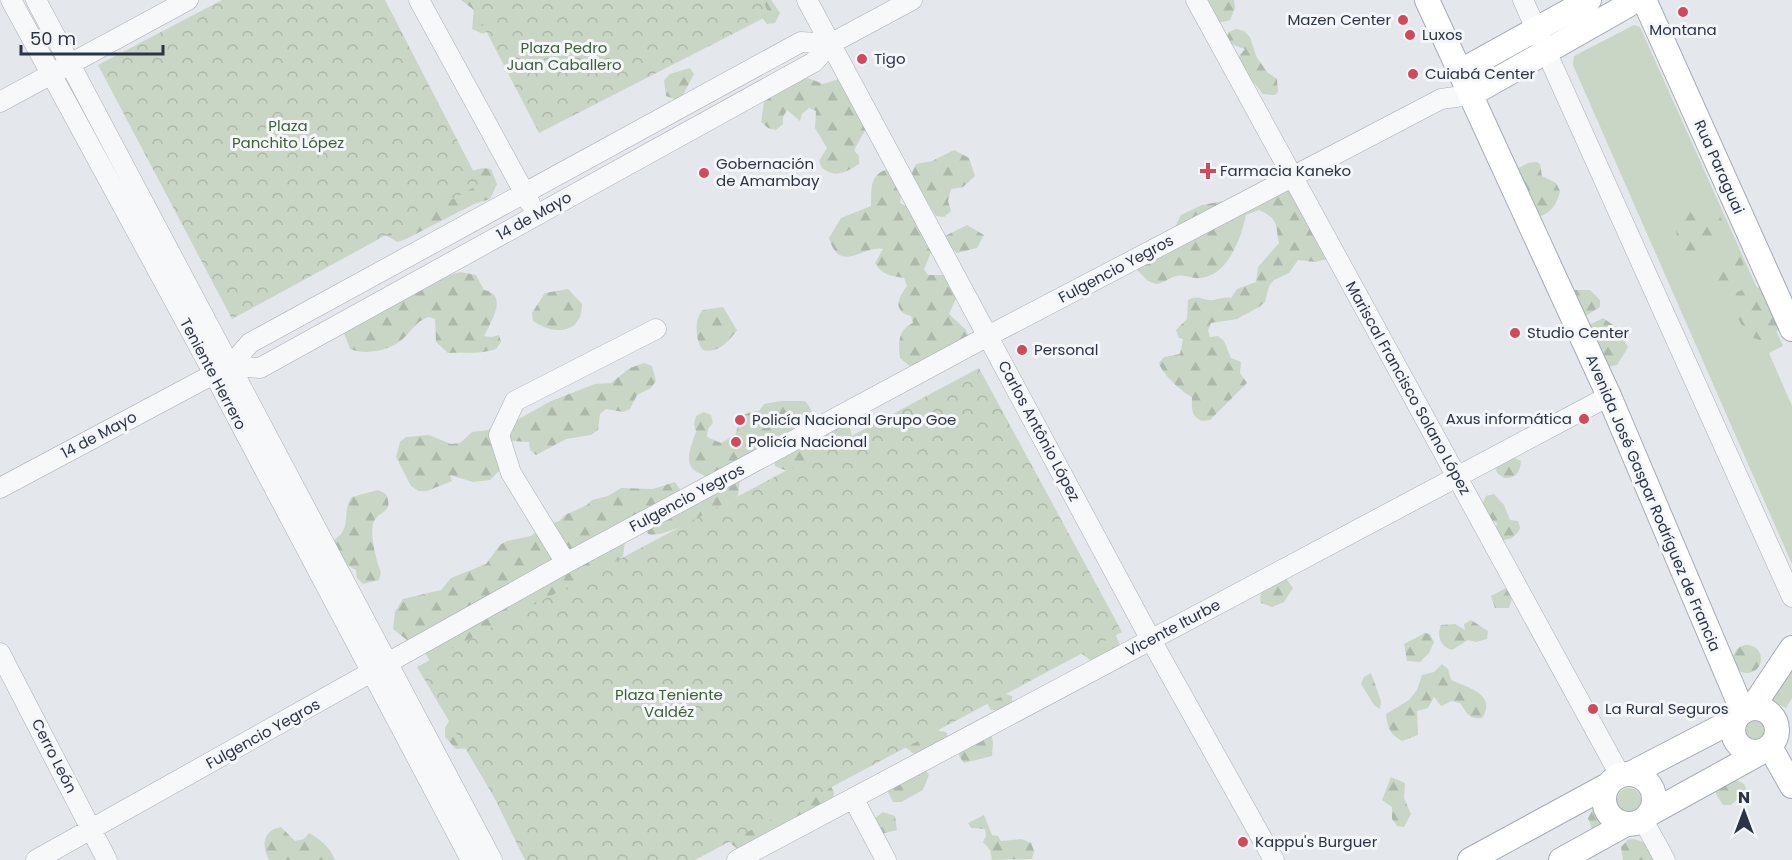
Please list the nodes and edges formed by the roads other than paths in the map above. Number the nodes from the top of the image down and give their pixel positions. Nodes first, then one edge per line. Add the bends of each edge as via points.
1 (11, 0) edge
2 (36, 0) edge
3 (188, 0) edge
4 (419, 0) edge
5 (807, 0) edge
6 (912, 0) edge
7 (1196, 0) edge
8 (1427, 0) edge
9 (1523, 0) edge
10 (1587, 0) edge
11 (1637, 2) edge
12 (1537, 29) junction
13 (830, 44) junction
14 (1546, 51) junction
15 (70, 63) junction
16 (1459, 72) junction
17 (51, 74) junction
18 (1470, 94) junction
19 (1441, 99) junction
20 (0, 102) edge
21 (1292, 176) junction
22 (524, 193) junction
23 (537, 215) junction
24 (151, 216) junction
25 (133, 225) junction
26 (656, 329) dead end
27 (1792, 329) edge
28 (988, 336) junction
29 (222, 370) junction
30 (1609, 396) junction
31 (1457, 478) junction
32 (0, 488) edge
33 (301, 519) junction
34 (566, 563) junction
35 (1792, 597) edge
36 (1151, 640) junction
37 (1792, 648) edge
38 (0, 653) edge
39 (388, 664) junction
40 (371, 674) junction
41 (1744, 713) junction
42 (1792, 717) edge
43 (1770, 747) junction
44 (1620, 778) junction
45 (1792, 786) edge
46 (853, 798) junction
47 (458, 817) junction
48 (1639, 819) junction
49 (91, 830) junction
50 (36, 860) edge
51 (107, 860) edge
52 (471, 860) edge
53 (492, 860) edge
54 (737, 860) edge
55 (886, 860) edge
56 (1274, 860) edge
57 (1470, 860) edge
58 (1561, 860) edge
59 (1665, 860) edge

1 - 17 street, Teniente Herrero
2 - 15 street, Teniente Herrero
3 - 15 street
4 - 22 street
5 - 13 street, Carlos Antônio López
6 - 13 street, 14 de Mayo
7 - 21 street, Mariscal Francisco Solano López
8 - 16 main road, Avenida José Gaspar Rodríguez de Francia
9 - 12 street
10 - 12 main road
11 - 14 main road
11 - 27 main road, Rua Paraguai
12 - 14 street
12 - 16 main road
13 - 22 street, 14 de Mayo via 801,42
13 - 23 street, 14 de Mayo via 814,62
13 - 28 street, Carlos Antônio López
14 - 18 main road
14 - 35 street
15 - 17 street
15 - 24 street, Teniente Herrero
16 - 18 main road, Avenida José Gaspar Rodríguez de Francia
16 - 19 street, Fulgencio Yegros
17 - 20 street
17 - 25 street, Teniente Herrero
18 - 19 street, Fulgencio Yegros
18 - 30 main road, Avenida José Gaspar Rodríguez de Francia
19 - 21 street, Fulgencio Yegros
21 - 28 street, Fulgencio Yegros
21 - 31 street, Mariscal Francisco Solano López
22 - 23 street
22 - 29 street, 14 de Mayo via 250,343
23 - 29 street, 14 de Mayo via 260,368
24 - 25 street
24 - 29 street, Teniente Herrero
25 - 29 street, Teniente Herrero
26 - 34 street via 515,400 498,435 511,473
28 - 34 street, Fulgencio Yegros
28 - 36 street, Carlos Antônio López
29 - 32 street, 14 de Mayo
29 - 33 street, Teniente Herrero
30 - 31 street, Vicente Iturbe
30 - 41 main road, Avenida José Gaspar Rodríguez de Francia
31 - 36 street, Vicente Iturbe
31 - 44 street, Mariscal Francisco Solano López
33 - 39 street, Teniente Herrero
33 - 40 street, Teniente Herrero
34 - 39 street, Fulgencio Yegros
36 - 46 street, Vicente Iturbe
36 - 56 street, Carlos Antônio López
37 - 41 main road
38 - 49 street, Cerro León
39 - 40 street, Fulgencio Yegros
39 - 47 street, Teniente Herrero
40 - 47 street, Teniente Herrero
40 - 49 street, Fulgencio Yegros
41 - 43 main road via 1766,711 1775,721 1777,733
41 - 43 main road via 1733,732 1738,745 1749,752
41 - 44 main road
42 - 43 main road
43 - 45 main road
43 - 48 main road
44 - 48 main road via 1646,780 1651,786 1654,801
44 - 48 main road via 1603,799 1604,806 1612,818
44 - 57 main road
46 - 54 street, Vicente Iturbe
46 - 55 street
47 - 52 street, Teniente Herrero
47 - 53 street, Teniente Herrero
48 - 58 main road
48 - 59 street
49 - 50 street, Fulgencio Yegros
49 - 51 street, Cerro León

